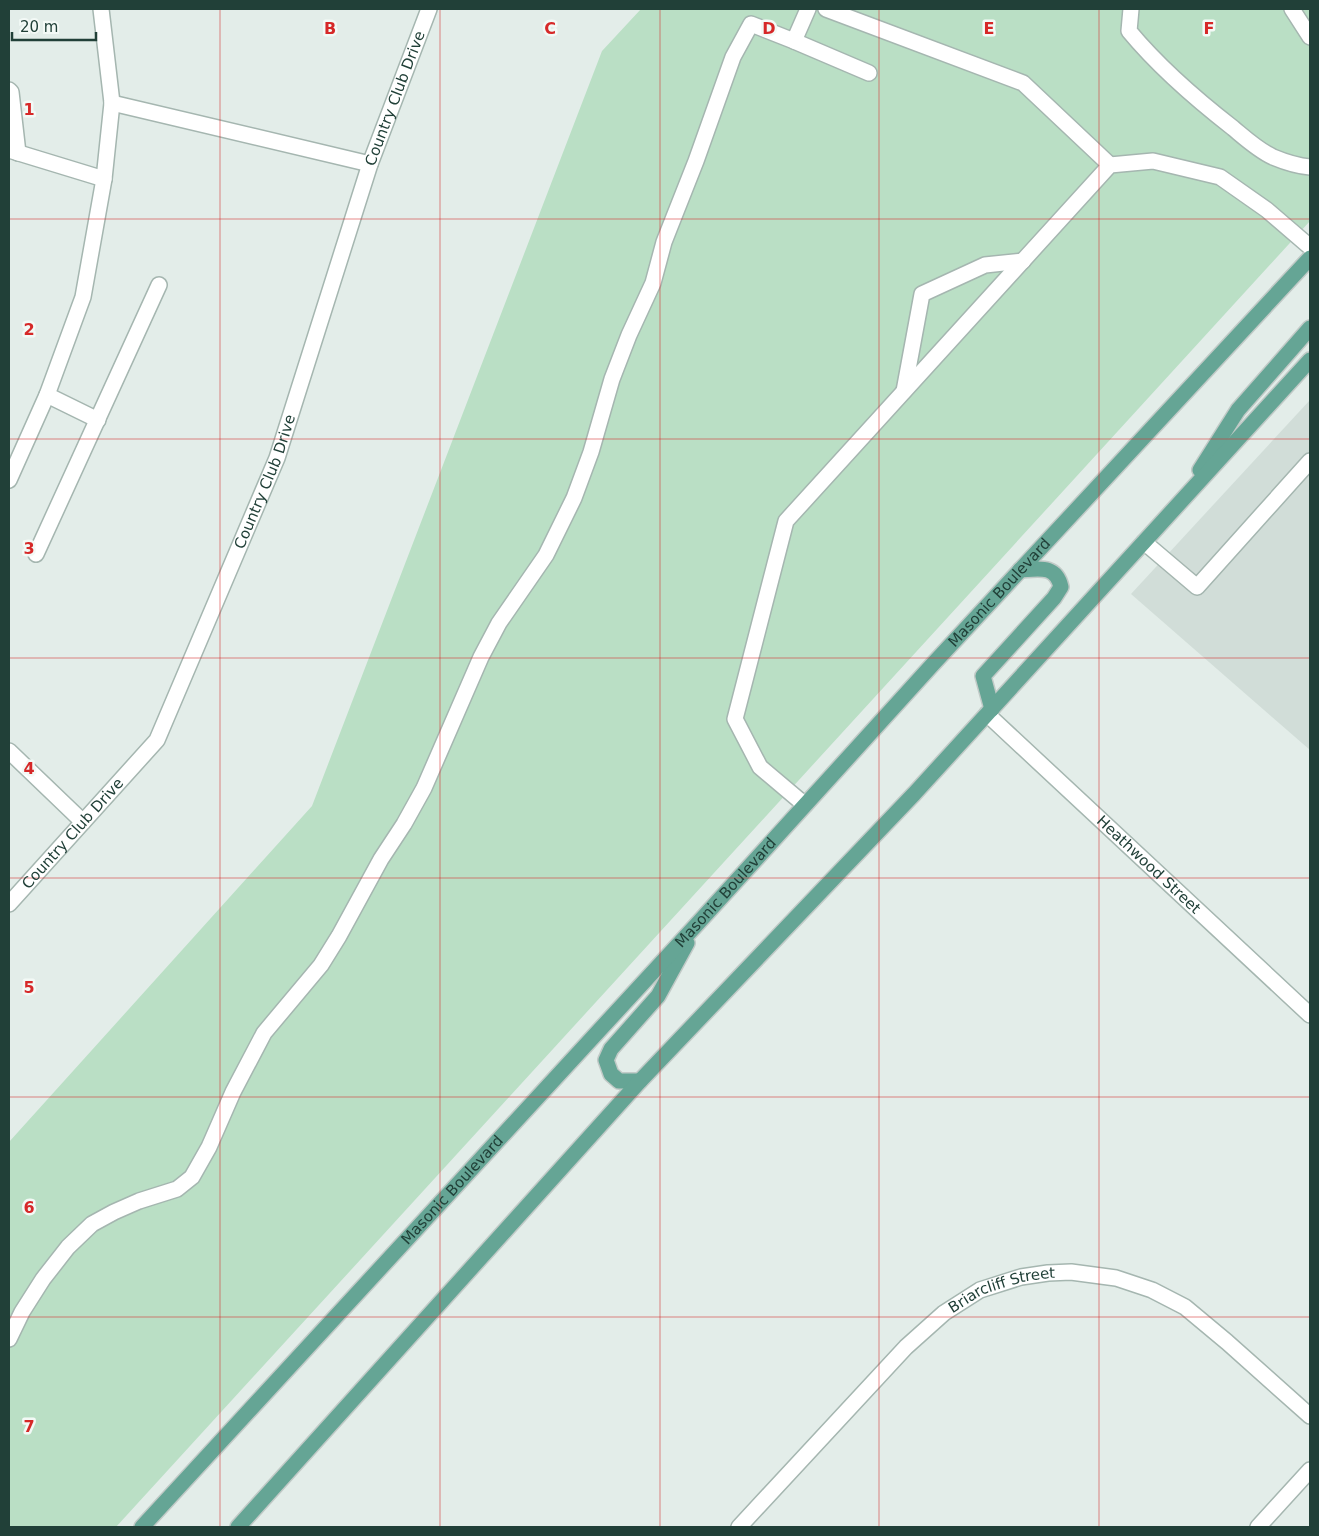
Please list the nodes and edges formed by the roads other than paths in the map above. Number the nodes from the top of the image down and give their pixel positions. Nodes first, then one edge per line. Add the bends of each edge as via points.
1 (100, 9) edge
2 (429, 9) edge
3 (808, 9) edge
4 (826, 9) edge
5 (1130, 9) edge
6 (1292, 9) edge
7 (1310, 36) edge
8 (794, 41) junction
9 (869, 73) dead end
10 (9, 90) edge
11 (112, 103) junction
12 (13, 151) edge
13 (370, 164) junction
14 (1110, 165) junction
15 (1310, 167) edge
16 (104, 179) junction
17 (1310, 247) edge
18 (1310, 258) edge
19 (1024, 261) junction
20 (159, 285) dead end
21 (1310, 328) edge
22 (1310, 360) edge
23 (904, 391) junction
24 (47, 395) junction
25 (98, 420) junction
26 (1310, 461) edge
27 (9, 480) edge
28 (1180, 503) junction
29 (1144, 542) junction
30 (36, 554) dead end
31 (1020, 570) junction
32 (990, 711) junction
33 (9, 751) edge
34 (805, 805) junction
35 (83, 822) junction
36 (9, 904) edge
37 (699, 922) junction
38 (1310, 1015) edge
39 (640, 1081) junction
40 (9, 1339) edge
41 (1310, 1416) edge
42 (1310, 1470) edge
43 (142, 1527) edge
44 (238, 1527) edge
45 (739, 1527) edge
46 (1258, 1527) edge

1 - 11 street
2 - 13 street, Country Club Drive
3 - 8 street
4 - 14 street via 1022,83
5 - 15 street via 1129,31 1154,59 1216,114 1273,157
6 - 7 street
8 - 9 street
8 - 40 street via 751,24 733,57 667,233 653,283 612,379 574,498 546,555 499,624 481,657 424,788 339,936 321,965 264,1033 192,1177 177,1189 139,1201 92,1224 68,1247 43,1279
10 - 12 street
11 - 13 street
11 - 16 street
12 - 16 street
13 - 35 street, Country Club Drive via 277,458 157,740
14 - 17 street via 1153,161 1220,178 1267,210
14 - 19 street
16 - 24 street via 83,297
18 - 31 main road, Masonic Boulevard
19 - 23 street
19 - 23 street via 985,265 922,294
20 - 25 street
21 - 28 main road via 1238,410
22 - 28 main road
23 - 34 street via 786,521 746,672 735,719 760,767
24 - 25 street
24 - 27 street
25 - 30 street
26 - 29 street via 1197,587
28 - 29 main road
29 - 32 main road
31 - 32 main road via 1045,569 1053,572 1061,587 983,676
31 - 34 main road, Masonic Boulevard
32 - 38 street, Heathwood Street
32 - 39 main road
33 - 35 street
34 - 37 main road, Masonic Boulevard
35 - 36 street, Country Club Drive
37 - 39 main road via 658,996 610,1049 606,1060 612,1074 619,1081
37 - 43 main road, Masonic Boulevard
39 - 44 main road
41 - 45 street, Briarcliff Street via 1184,1307 1152,1290 1116,1278 1071,1272 1021,1277 980,1290 931,1324
42 - 46 street

